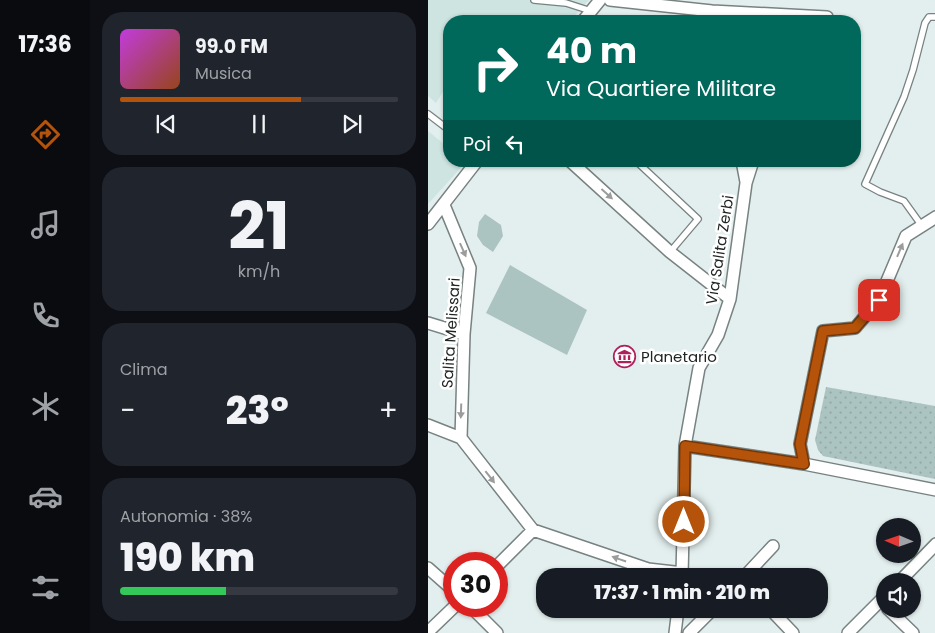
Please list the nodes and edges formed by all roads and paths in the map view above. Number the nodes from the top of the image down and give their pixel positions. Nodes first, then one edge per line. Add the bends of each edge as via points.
1 (534, 0) edge
2 (600, 0) edge
3 (610, 0) edge
4 (583, 15) edge
5 (589, 15) edge
6 (789, 15) edge
7 (936, 17) edge
8 (428, 114) edge
9 (443, 125) edge
10 (472, 167) edge
11 (577, 167) edge
12 (642, 167) edge
13 (743, 167) edge
14 (750, 167) edge
15 (746, 183) junction
16 (444, 205) junction
17 (936, 216) edge
18 (428, 224) edge
19 (922, 226) junction
20 (670, 252) junction
21 (730, 299) junction
22 (428, 323) edge
23 (464, 334) junction
24 (428, 425) edge
25 (460, 438) junction
26 (685, 446) junction
27 (804, 464) junction
28 (936, 490) edge
29 (533, 530) junction
30 (936, 544) edge
31 (773, 546) dead end
32 (508, 555) edge
33 (428, 568) edge
34 (645, 568) edge
35 (683, 568) edge
36 (752, 568) edge
37 (908, 573) edge
38 (443, 581) edge
39 (876, 610) edge
40 (444, 617) edge
41 (481, 617) edge
42 (676, 618) edge
43 (704, 618) edge
44 (779, 618) edge
45 (898, 618) edge
46 (428, 632) edge
47 (497, 633) edge
48 (674, 633) edge
49 (689, 633) edge
50 (793, 633) edge
51 (848, 633) edge
52 (913, 633) edge

1 - 4 lane via 566,3
2 - 5 street
3 - 6 street
7 - 19 lane via 925,23 904,97 865,184 904,201
8 - 9 lane
10 - 16 street
11 -> 20 street
12 - 20 lane via 698,219
13 - 15 street
14 - 15 street, Via Salita Zerbi
15 - 21 street, Via Salita Zerbi
16 - 18 street
16 -> 23 street, Salita Melissari via 470,268
17 - 19 street
27 -> 19 street via 800,444 823,331 855,328 879,300 906,236
20 - 21 street
21 - 26 street, Via Salita Zerbi via 718,335 699,368
22 - 23 street
23 -> 25 street, Salita Melissari
24 - 25 street
25 -> 29 street
26 - 27 street
26 - 35 street, Via Salita Zerbi
27 - 28 street
29 - 32 street
34 -> 29 street
30 - 37 street
31 - 36 street
33 - 38 street
39 - 51 street
40 - 46 street
41 - 47 street
42 - 48 street
43 - 49 street
44 - 50 street
45 - 52 street

